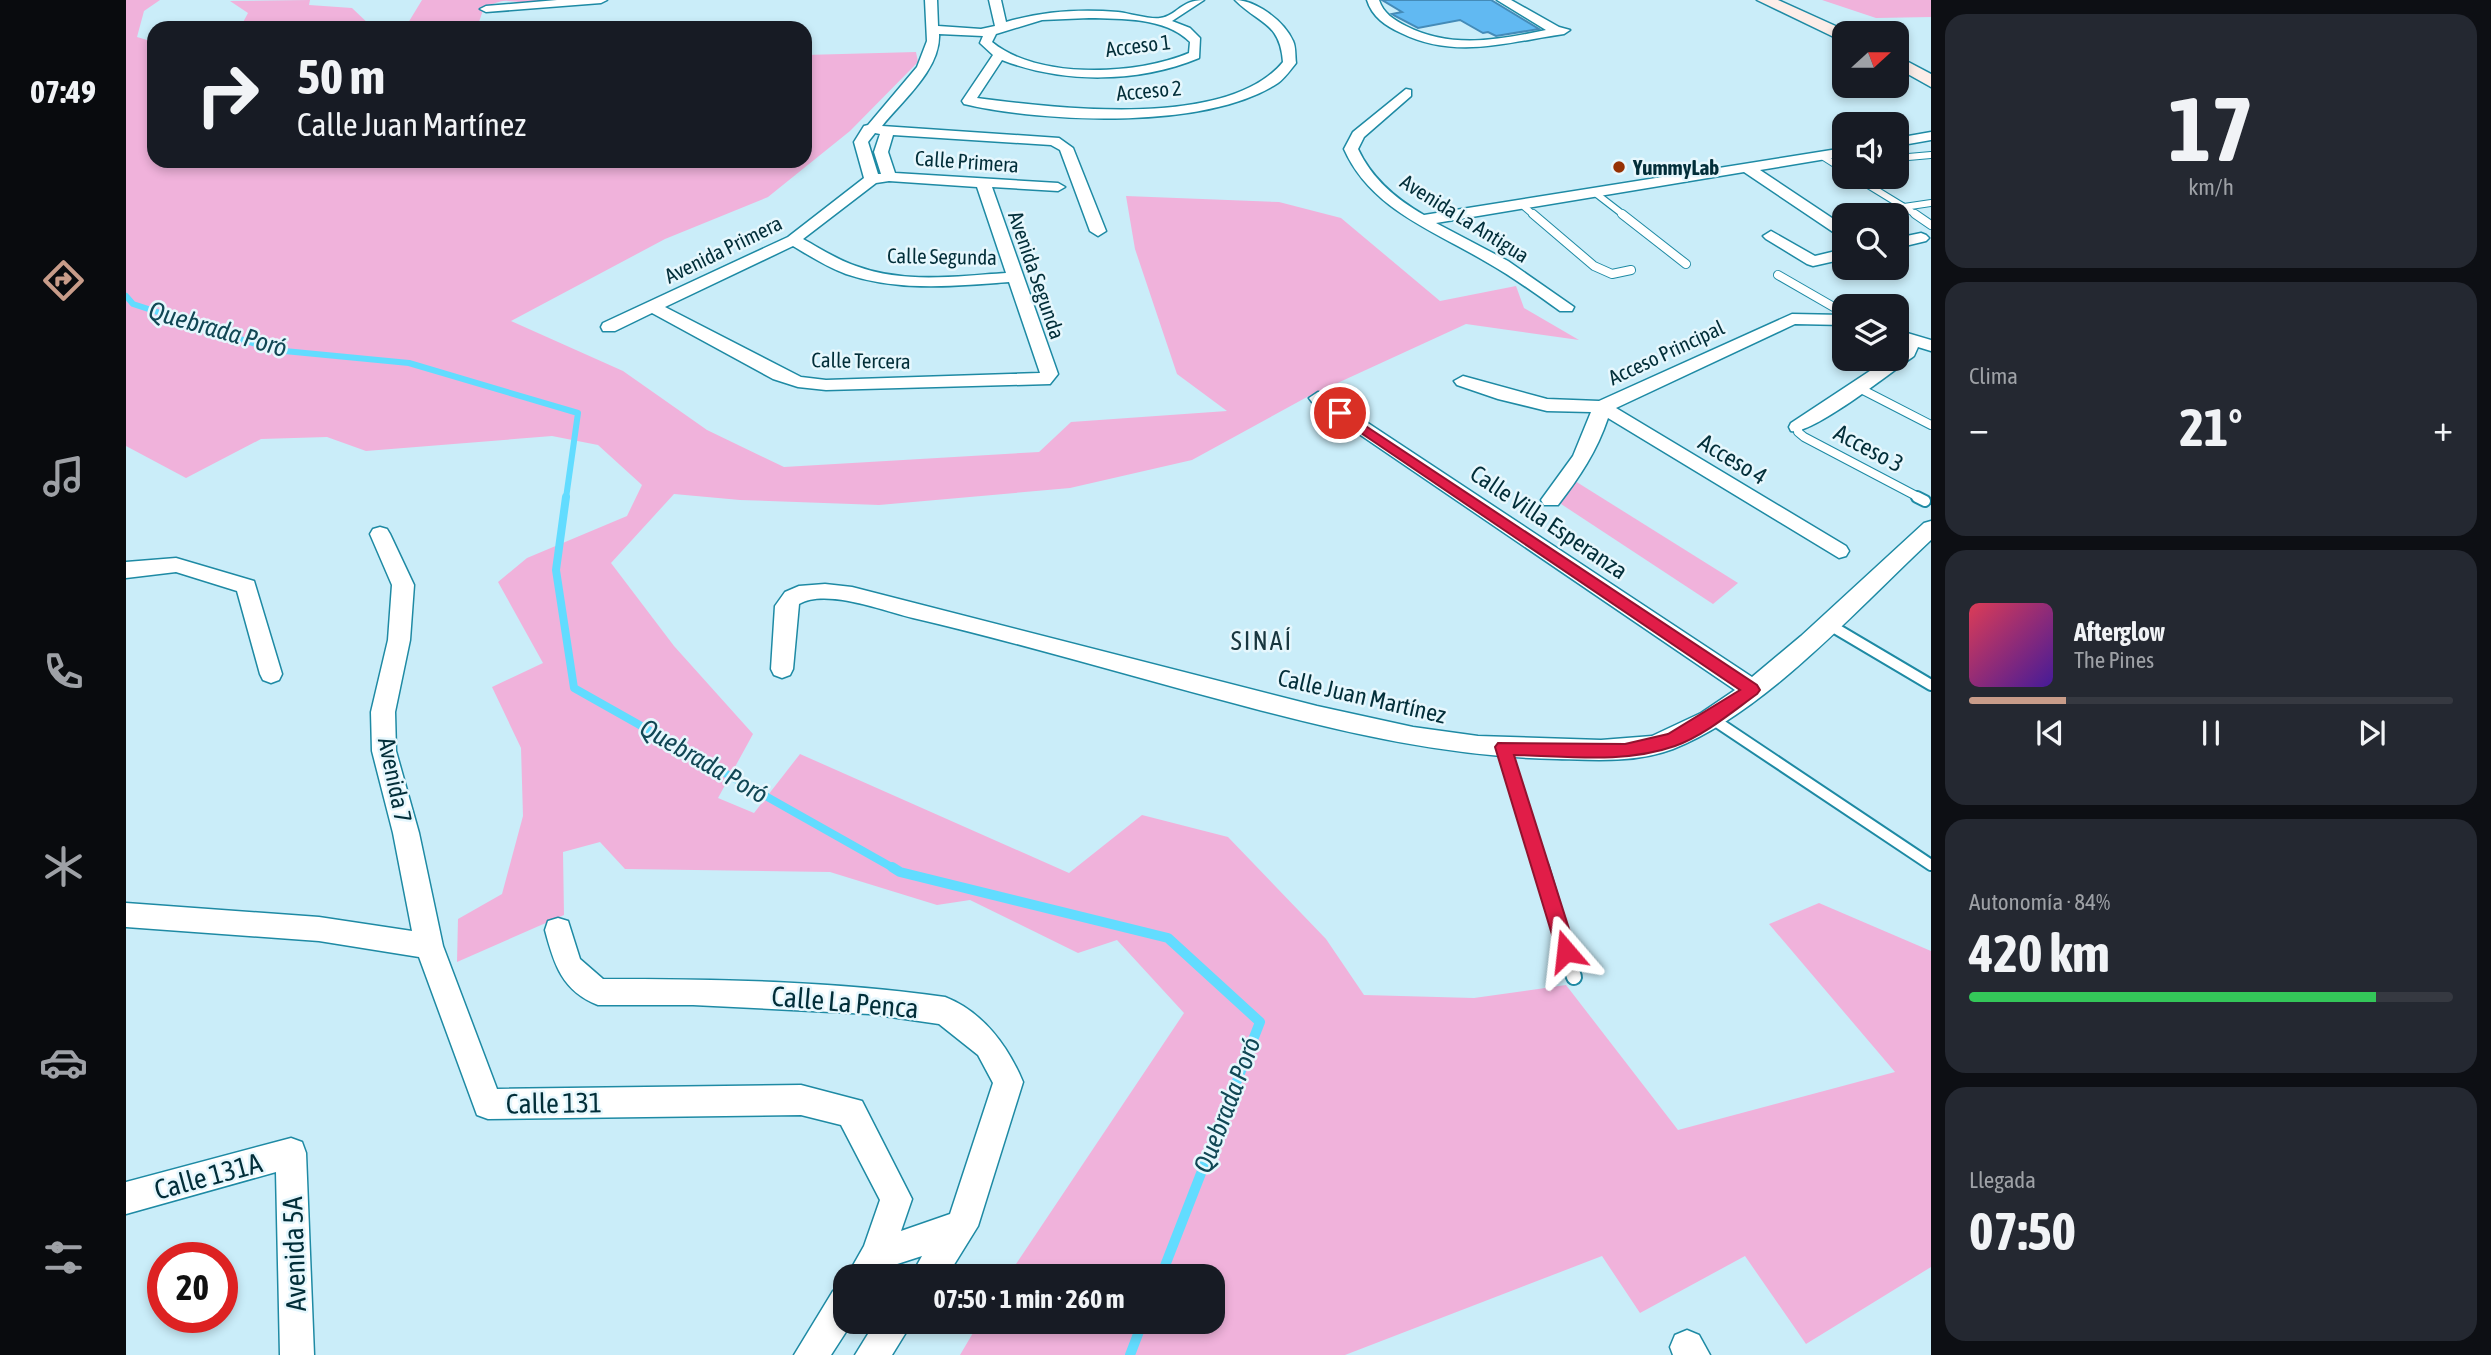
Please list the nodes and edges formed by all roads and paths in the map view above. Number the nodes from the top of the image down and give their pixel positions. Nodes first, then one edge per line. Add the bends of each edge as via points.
1 (601, 0) edge
2 (931, 0) edge
3 (995, 0) edge
4 (1198, 0) edge
5 (1241, 0) edge
6 (1373, 0) edge
7 (1503, 0) edge
8 (1516, 0) edge
9 (1765, 0) edge
10 (486, 9) dead end
11 (1163, 22) junction
12 (1832, 30) edge
13 (1558, 31) junction
14 (993, 34) junction
15 (933, 35) junction
16 (998, 57) junction
17 (1909, 68) edge
18 (1931, 82) edge
19 (1406, 93) dead end
20 (869, 129) junction
21 (888, 130) junction
22 (1931, 136) edge
23 (1909, 140) edge
24 (1832, 154) edge
25 (1931, 155) edge
26 (1822, 156) junction
27 (1909, 157) edge
28 (1832, 162) edge
29 (1747, 167) junction
30 (880, 178) junction
31 (984, 185) junction
32 (1059, 187) dead end
33 (1874, 189) edge
34 (1594, 192) junction
35 (1897, 203) edge
36 (1931, 203) edge
37 (1521, 204) junction
38 (1909, 206) edge
39 (1909, 214) edge
40 (1424, 220) junction
41 (1832, 225) edge
42 (1098, 231) dead end
43 (1926, 232) edge
44 (1771, 236) dead end
45 (1909, 238) edge
46 (793, 240) junction
47 (1832, 257) edge
48 (1686, 264) dead end
49 (1631, 270) dead end
50 (1778, 275) dead end
51 (1014, 277) junction
52 (650, 306) junction
53 (1832, 306) edge
54 (1566, 307) dead end
55 (1832, 320) edge
56 (609, 327) dead end
57 (1909, 340) edge
58 (1931, 347) edge
59 (1882, 371) edge
60 (1047, 378) joint
61 (1463, 381) dead end
62 (1859, 388) junction
63 (1318, 398) dead end
64 (1602, 407) junction
65 (1931, 425) edge
66 (1798, 427) joint
67 (1550, 500) dead end
68 (1925, 501) dead end
69 (1931, 528) edge
70 (380, 534) dead end
71 (1839, 551) dead end
72 (126, 570) edge
73 (1826, 624) junction
74 (782, 669) dead end
75 (271, 674) dead end
76 (1931, 685) edge
77 (1752, 690) junction
78 (1711, 718) junction
79 (1504, 747) junction
80 (1931, 865) edge
81 (126, 915) edge
82 (558, 930) dead end
83 (429, 946) junction
84 (1574, 977) dead end
85 (291, 1153) joint
86 (126, 1198) edge
87 (962, 1226) junction
88 (870, 1264) edge
89 (872, 1264) edge
90 (935, 1264) edge
91 (833, 1321) edge
92 (886, 1334) edge
93 (297, 1355) edge
94 (811, 1355) edge
95 (872, 1355) edge

1 - 10 street
2 - 15 street
3 - 14 street
4 - 11 street
5 - 16 street, Acceso 2 via 1281,31 1291,54 1281,73 1268,83 1228,100 1111,115 970,101
6 - 13 street via 1375,10 1391,22 1436,44 1477,47
7 - 13 street
8 - 13 street via 1567,29
9 - 12 main road
11 - 14 street, Acceso 1 via 1085,13 1027,19
11 - 16 street, Acceso 1 via 1194,35 1198,41 1195,55 1172,65 1113,73 1052,69
14 - 15 street, Acceso 1
14 - 16 street
15 - 20 street via 922,68
17 - 18 main road
19 - 40 street, Avenida La Antigua via 1358,135 1352,149 1355,163 1377,186
20 - 21 street
20 - 30 street via 861,147
21 - 30 street
21 - 42 street via 1062,144
22 - 23 street
24 - 26 street
25 - 27 lane
26 - 28 lane
26 - 29 street
29 - 34 street
29 - 41 street
30 - 31 street, Calle Primera
30 - 46 street, Avenida Primera
31 - 32 street, Calle Primera
31 - 51 street, Avenida Segunda
33 - 35 lane
34 - 37 street
34 - 48 lane
36 - 38 lane
37 - 40 street
37 - 49 lane via 1594,266 1612,274
39 - 43 lane
40 - 54 street, Avenida La Antigua
43 - 45 street
44 - 47 street via 1813,261
46 - 51 street, Calle Segunda via 852,270 882,277 947,281
46 - 52 street, Avenida Primera
50 - 53 lane
51 - 60 street, Avenida Segunda
52 - 56 street, Avenida Primera
52 - 60 street, Calle Tercera via 799,382 902,384
55 - 64 street, Acceso Principal via 1792,319
57 - 58 street
59 - 62 street
61 - 64 street, Acceso Principal via 1547,405
62 - 65 lane
62 - 66 street
63 - 77 street, Calle Villa Esperanza
64 - 67 street via 1592,442 1572,476
64 - 71 street, Acceso 4
66 - 68 lane, Acceso 3 via 1804,437
69 - 73 street, Calle Juan Martínez
70 - 83 street, Avenida 7 via 403,585 399,640 383,712 384,751
72 - 75 street via 176,565 246,586
73 - 76 lane
73 - 77 street, Calle Juan Martínez
74 - 79 street, Calle Juan Martínez via 789,600 811,593 846,594 1376,729 1447,743
77 - 78 street, Calle Juan Martínez
78 - 79 street, Calle Juan Martínez via 1672,740 1625,751
78 - 80 lane
79 - 84 lane
81 - 83 street via 319,929
82 - 87 street, Calle La Penca via 569,967 598,992 870,1000 945,1012 988,1045 1008,1082
83 - 88 street, Calle 131 via 488,1104 801,1100 851,1112 895,1199
85 - 86 street, Calle 131A
85 - 93 street, Avenida 5A
87 - 89 street
87 - 90 street, Calle La Penca
91 - 94 street
92 - 95 street

